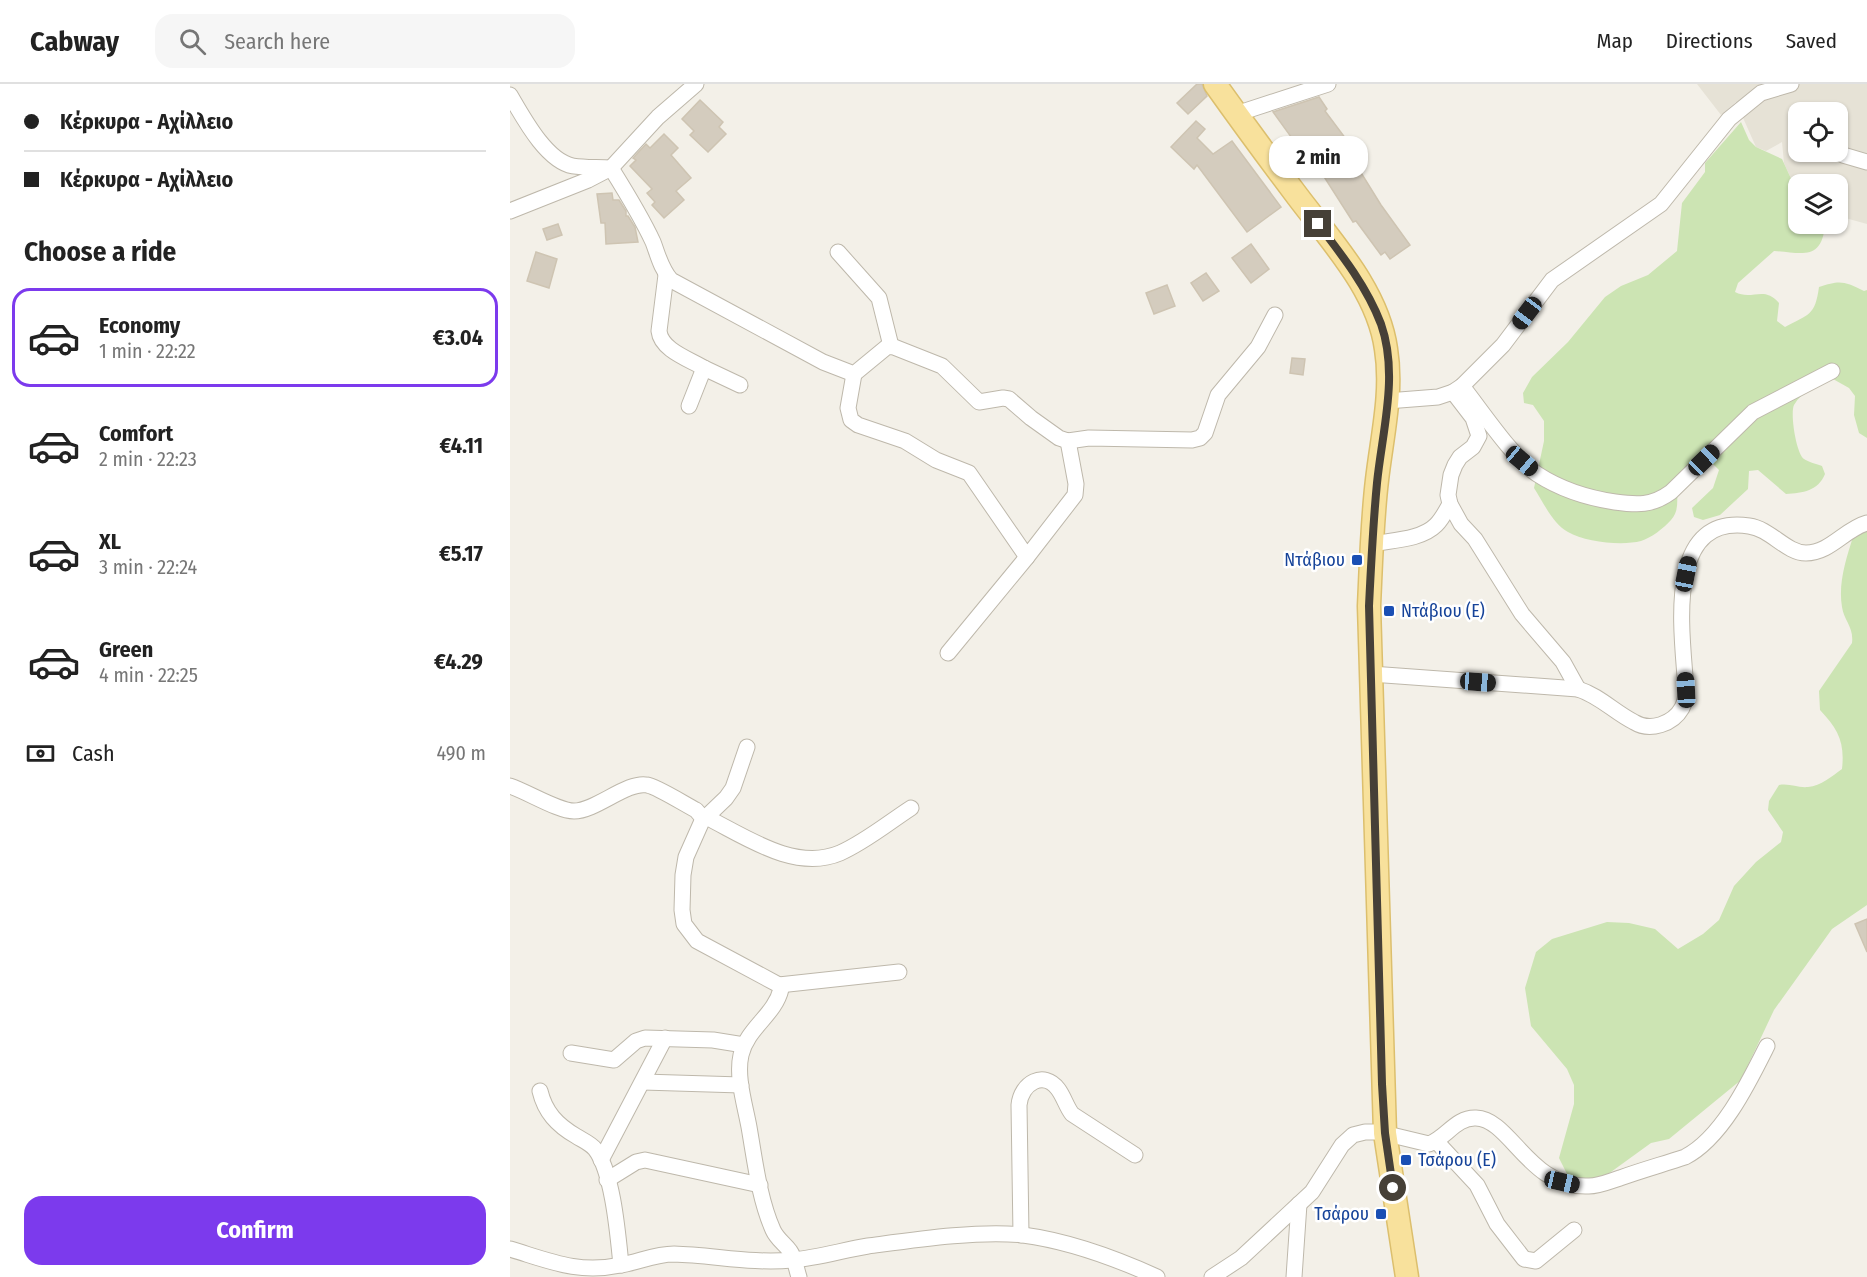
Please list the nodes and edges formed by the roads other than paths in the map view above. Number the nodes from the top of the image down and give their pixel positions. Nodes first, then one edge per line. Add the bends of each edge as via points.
1 (696, 84) edge
2 (1215, 84) edge
3 (1328, 84) edge
4 (1791, 84) edge
5 (510, 95) edge
6 (1236, 114) junction
7 (1848, 156) edge
8 (1867, 162) edge
9 (611, 168) junction
10 (510, 211) edge
11 (838, 252) dead end
12 (666, 275) junction
13 (1275, 315) dead end
14 (891, 346) junction
15 (704, 368) junction
16 (1832, 372) dead end
17 (854, 374) junction
18 (740, 385) dead end
19 (1458, 389) junction
20 (1388, 401) junction
21 (689, 406) dead end
22 (1068, 441) junction
23 (1450, 504) junction
24 (1867, 523) edge
25 (1372, 544) junction
26 (1027, 557) junction
27 (948, 653) dead end
28 (1371, 674) junction
29 (1578, 689) junction
30 (747, 747) dead end
31 (510, 786) edge
32 (911, 808) dead end
33 (704, 819) junction
34 (899, 972) dead end
35 (779, 984) junction
36 (665, 1038) junction
37 (744, 1045) junction
38 (1767, 1046) dead end
39 (571, 1053) dead end
40 (642, 1082) junction
41 (741, 1084) junction
42 (540, 1090) dead end
43 (1385, 1133) junction
44 (1436, 1141) junction
45 (1135, 1155) dead end
46 (601, 1160) junction
47 (608, 1180) junction
48 (760, 1185) junction
49 (1299, 1204) junction
50 (1574, 1230) dead end
51 (1021, 1235) junction
52 (510, 1248) edge
53 (795, 1260) junction
54 (621, 1265) junction
55 (799, 1277) edge
56 (1157, 1277) edge
57 (1212, 1277) edge
58 (1294, 1277) edge
59 (1407, 1277) edge

1 - 9 street via 658,117
2 - 6 main road
3 - 6 street
4 - 19 street via 1761,93 1729,119 1661,204 1552,280 1503,345
5 - 9 street via 555,158 573,166
6 - 20 main road via 1366,292 1382,326
7 - 8 street
9 - 10 street
9 - 12 street via 632,201
11 - 14 street via 879,298
12 - 15 street via 660,338
12 - 17 street via 824,362
13 - 22 street via 1258,347 1218,395 1200,438
14 - 17 street via 882,349
14 - 22 street via 942,366 975,401 1009,399 1030,418
15 - 18 street
15 - 21 street
16 - 19 street via 1753,412 1671,492 1661,500 1642,505 1596,499 1537,474
17 - 26 street via 848,408 851,420 969,473
19 - 20 street via 1421,400
19 - 23 street via 1479,436 1450,475
20 - 25 main road
22 - 26 street via 1075,495
23 - 25 street via 1431,530
23 - 29 street via 1522,614 1563,662
24 - 29 street via 1823,550 1806,553 1790,549 1759,527 1747,525 1722,526 1701,538 1689,558 1683,590 1686,696 1682,708 1670,720 1653,726 1634,723 1592,693
25 - 28 main road
26 - 27 street
28 - 29 street
28 - 43 main road
30 - 33 street via 733,788
31 - 33 street via 576,811 647,785 696,810
32 - 33 street via 841,852 816,859 797,858
33 - 35 street via 684,866 684,924 697,941
34 - 35 street
35 - 37 street via 779,1000
36 - 37 street
36 - 39 street via 640,1038 614,1060
36 - 40 street
37 - 41 street via 740,1057
38 - 44 street via 1737,1103 1696,1151 1600,1185 1578,1186 1546,1174 1484,1119 1462,1120
40 - 41 street
40 - 46 street
41 - 48 street
42 - 46 street via 549,1114 591,1146
43 - 44 street via 1426,1144
43 - 49 street via 1365,1132 1349,1138 1315,1188
43 - 59 main road
44 - 50 street via 1477,1185 1497,1224 1524,1259 1540,1259
45 - 51 street via 1072,1114 1054,1085 1039,1080 1024,1087 1019,1105
46 - 47 street
47 - 48 street via 645,1160
47 - 54 street
48 - 53 street via 773,1232
49 - 57 street via 1241,1258
49 - 58 street
51 - 53 street via 905,1242
51 - 56 street via 1097,1253
52 - 54 street via 579,1269
53 - 54 street via 732,1260 675,1254
53 - 55 street

